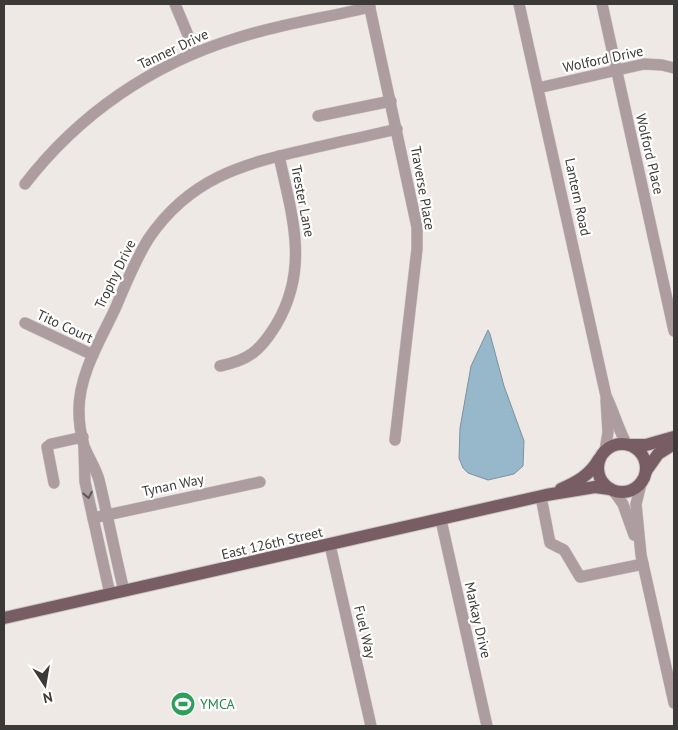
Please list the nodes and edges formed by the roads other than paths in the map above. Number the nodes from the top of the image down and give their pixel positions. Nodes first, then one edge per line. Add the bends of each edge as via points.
1 (175, 4) edge
2 (519, 4) edge
3 (602, 4) edge
4 (369, 6) edge
5 (195, 52) junction
6 (674, 68) edge
7 (616, 70) junction
8 (538, 88) junction
9 (391, 101) junction
10 (318, 116) dead end
11 (397, 129) junction
12 (279, 156) junction
13 (25, 184) dead end
14 (25, 323) dead end
15 (674, 332) edge
16 (93, 355) junction
17 (220, 366) dead end
18 (606, 396) junction
19 (674, 438) edge
20 (395, 440) dead end
21 (84, 442) junction
22 (674, 444) edge
23 (628, 445) junction
24 (602, 455) junction
25 (644, 476) junction
26 (260, 482) dead end
27 (54, 483) dead end
28 (612, 489) junction
29 (544, 496) junction
30 (106, 515) junction
31 (93, 518) junction
32 (441, 520) junction
33 (330, 545) junction
34 (642, 559) junction
35 (124, 591) junction
36 (110, 594) junction
37 (4, 618) edge
38 (674, 703) edge
39 (371, 726) edge
40 (487, 726) edge

1 - 5 street
2 - 8 street, Lantern Road
3 - 7 street, Wolford Place
4 - 5 street, Tanner Drive via 259,32
4 - 9 street, Traverse Place
5 - 13 street, Tanner Drive via 144,78 94,113 66,138
6 - 7 street, Wolford Drive via 653,64
7 - 8 street, Wolford Drive
7 - 15 street, Wolford Place
8 - 18 street, Lantern Road
9 - 10 street
9 - 11 street, Traverse Place
11 - 12 street, Trophy Drive
11 - 20 street, Traverse Place via 417,227 417,249
12 - 16 street, Trophy Drive via 220,175 199,187 173,209 140,254
12 - 17 street, Trester Lane via 296,241 296,266 291,290 278,320 260,346 250,356
14 - 16 street, Tito Court
16 - 21 street, Trophy Drive via 80,396
18 - 23 street, Lantern Road
18 - 24 street, Lantern Road via 608,432
19 - 23 main road via 646,445
21 - 27 street via 48,445
21 - 30 street, Trophy Drive via 99,479
21 -> 31 street, Trophy Drive via 85,482
22 - 25 main road via 658,454
23 - 24 main road via 617,444
23 - 25 main road via 642,455
24 - 28 main road via 599,475
24 - 29 main road, East 126th Street via 584,477
25 - 28 main road via 632,490
25 - 34 street via 636,504
26 - 30 street, Tynan Way
28 - 29 main road, East 126th Street via 595,487
28 - 34 street via 623,504
29 - 32 main road, East 126th Street
29 - 34 street via 550,543 564,550 580,577
30 - 31 street, Tynan Way
30 - 35 street, Trophy Drive
31 - 36 street, Trophy Drive
32 - 33 main road, East 126th Street
32 - 40 street, Markay Drive
33 - 35 main road, East 126th Street
33 - 39 street, Fuel Way
34 - 38 street
35 - 36 main road, East 126th Street
36 - 37 main road, East 126th Street

